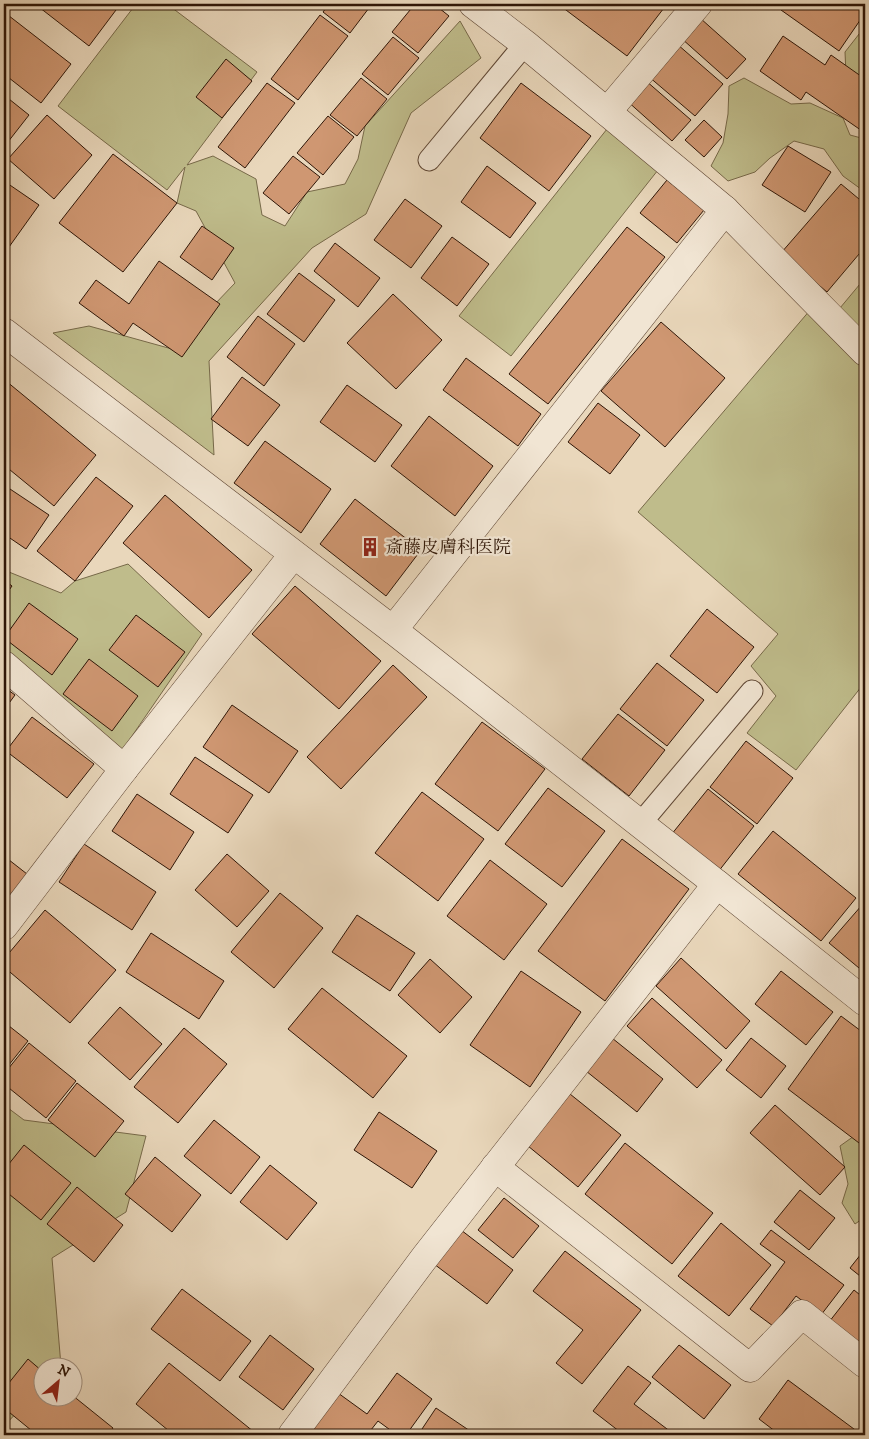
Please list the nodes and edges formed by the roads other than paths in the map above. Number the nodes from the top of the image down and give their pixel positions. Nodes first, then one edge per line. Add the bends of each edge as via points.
1 (473, 4) edge
2 (698, 4) edge
3 (525, 44) junction
4 (607, 112) junction
5 (429, 160) dead end
6 (725, 210) junction
7 (4, 332) edge
8 (865, 352) edge
9 (294, 555) junction
10 (393, 630) junction
11 (4, 665) edge
12 (752, 691) dead end
13 (124, 769) junction
14 (640, 824) junction
15 (717, 884) junction
16 (4, 926) edge
17 (865, 1002) edge
18 (494, 1167) junction
19 (865, 1364) edge
20 (292, 1435) edge

1 - 3 street
2 - 4 street
3 - 4 street
3 - 5 lane
4 - 6 street
6 - 8 street
6 - 10 street
7 - 9 street
9 - 10 street
9 - 13 street
10 - 14 street
11 - 13 street
12 - 14 lane
13 - 16 street
14 - 15 street
15 - 17 street
15 - 18 street
18 - 19 street via 750,1368 802,1314
18 - 20 street

